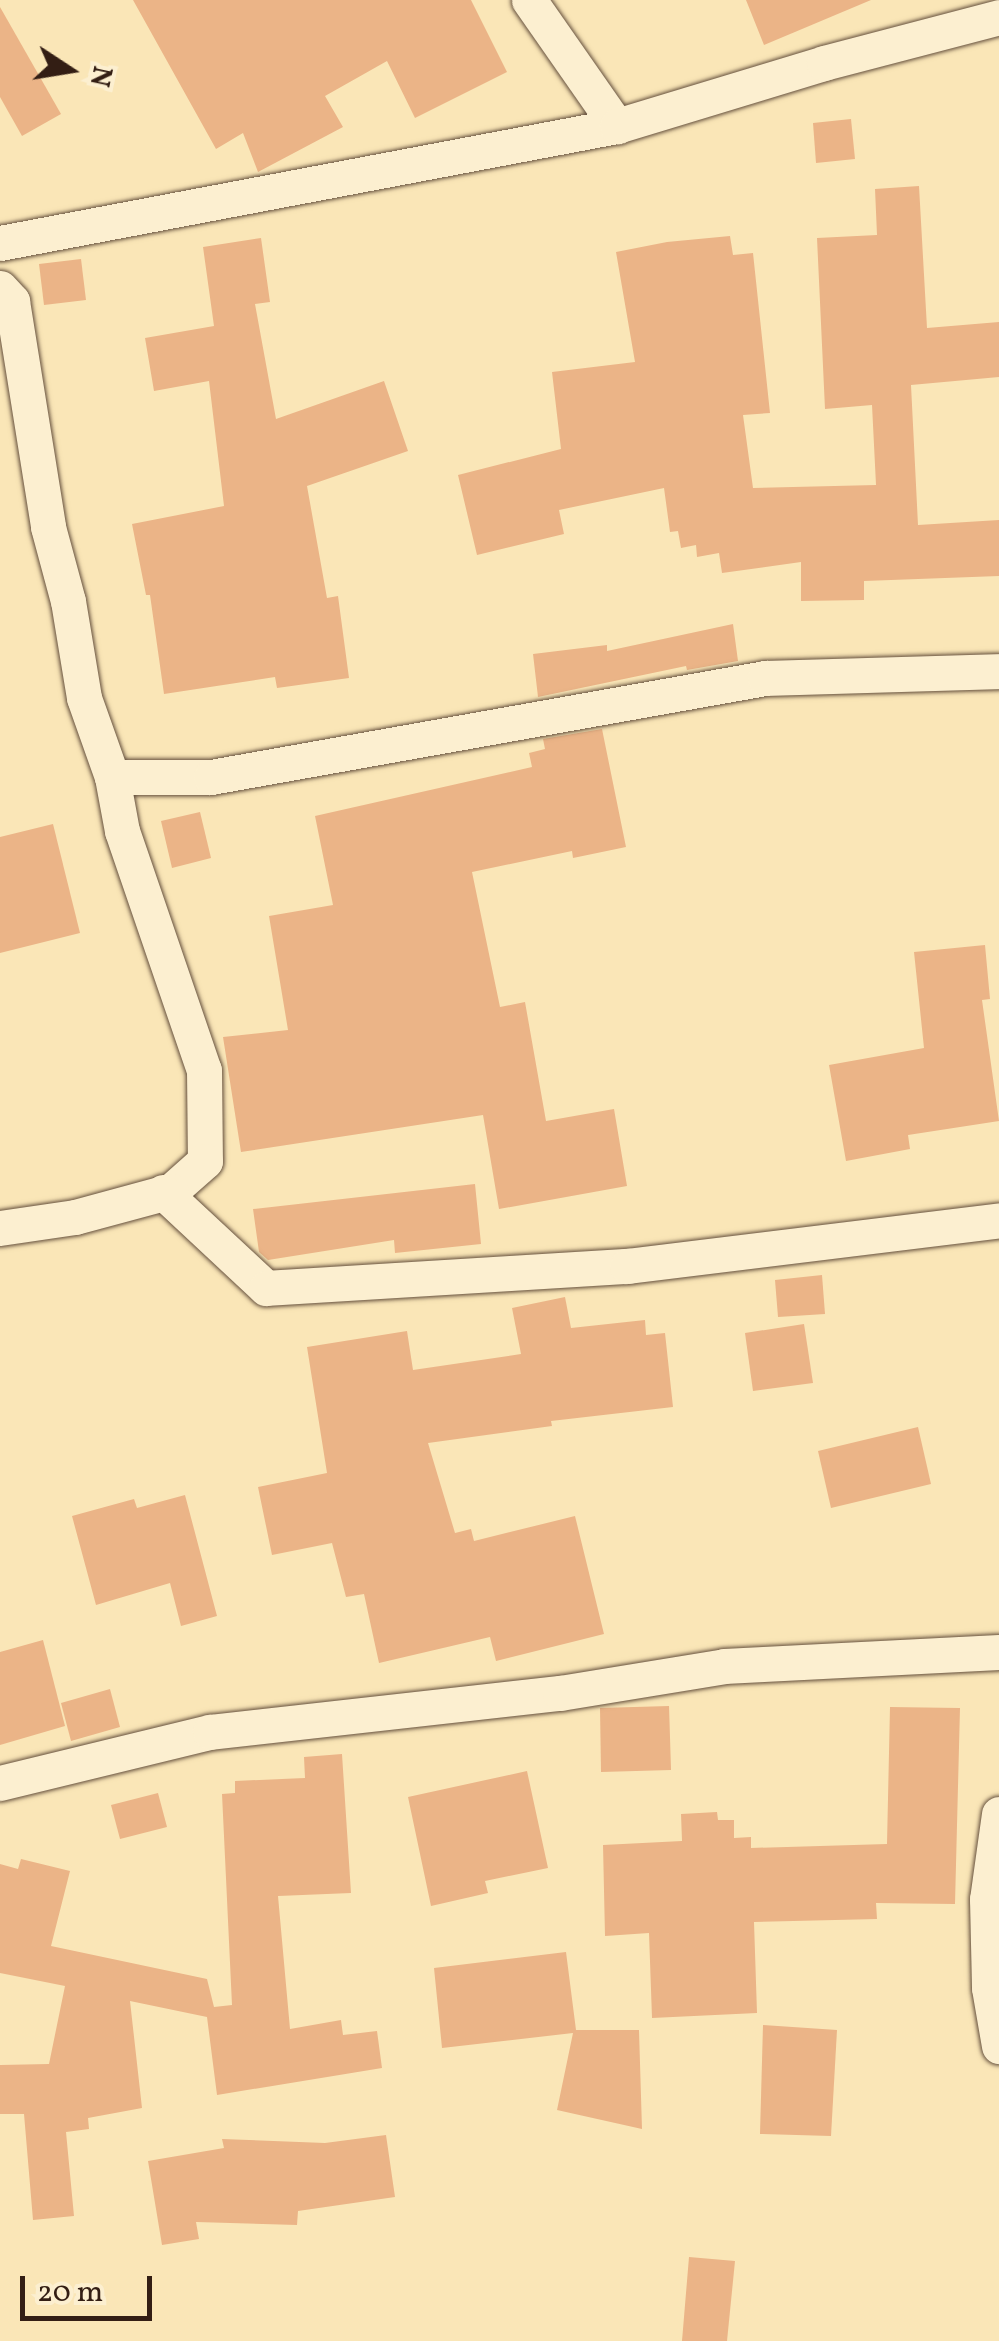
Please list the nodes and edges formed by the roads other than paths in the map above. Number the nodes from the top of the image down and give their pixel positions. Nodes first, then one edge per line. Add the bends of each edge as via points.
1 (528, 0) edge
2 (999, 17) edge
3 (617, 126) junction
4 (0, 243) edge
5 (0, 288) edge
6 (999, 671) edge
7 (112, 776) junction
8 (164, 1192) junction
9 (999, 1220) edge
10 (0, 1228) edge
11 (999, 1652) edge
12 (0, 1783) edge
13 (999, 1814) edge
14 (999, 2046) edge

1 - 3 street
2 - 3 street
3 - 4 street
5 - 7 street via 12,301 84,698
6 - 7 street via 765,678 211,777
7 - 8 street via 122,831 204,1070 205,1160
8 - 9 street via 266,1288 627,1266
8 - 10 street via 75,1217
11 - 12 street via 724,1666 560,1694 210,1732
13 - 14 street via 987,1899 988,1988

